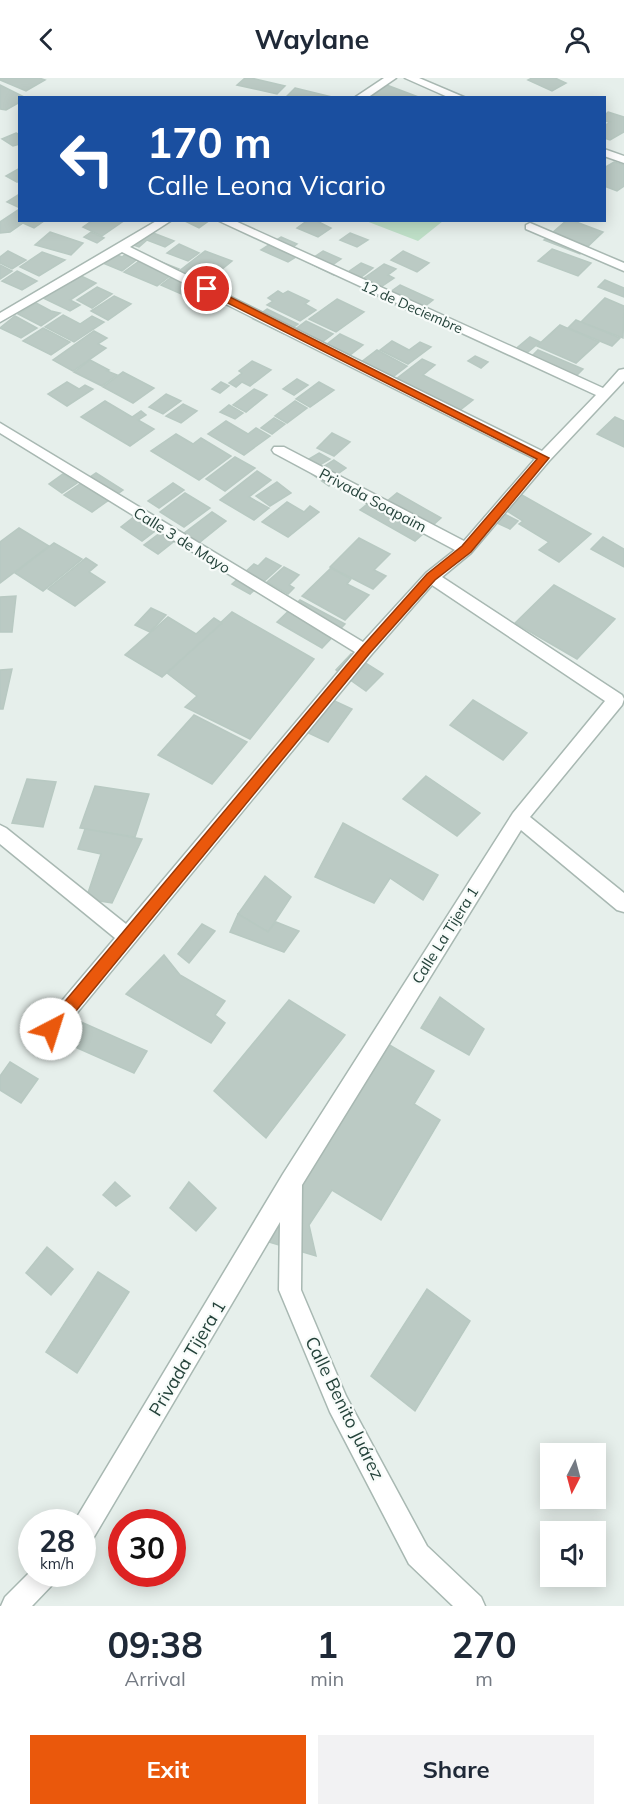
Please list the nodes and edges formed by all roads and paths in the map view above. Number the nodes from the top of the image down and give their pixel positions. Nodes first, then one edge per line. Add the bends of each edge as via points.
1 (391, 78) edge
2 (410, 78) edge
3 (362, 96) edge
4 (456, 96) edge
5 (606, 153) edge
6 (624, 160) edge
7 (164, 222) edge
8 (226, 222) edge
9 (530, 227) dead end
10 (123, 247) junction
11 (624, 267) edge
12 (0, 318) edge
13 (624, 373) edge
14 (603, 393) junction
15 (0, 427) edge
16 (279, 450) dead end
17 (544, 458) junction
18 (466, 549) junction
19 (431, 577) junction
20 (365, 651) junction
21 (519, 818) junction
22 (0, 833) edge
23 (624, 904) edge
24 (128, 937) junction
25 (51, 1029) dead end
26 (291, 1182) junction
27 (96, 1509) edge
28 (32, 1587) edge
29 (14, 1606) edge
30 (472, 1606) edge

1 - 3 street
2 - 4 street
5 - 6 street
7 - 10 street
8 - 14 street, 12 de Deciembre
9 - 11 street
10 - 12 street
10 - 17 street
13 - 14 street
14 - 17 street
15 - 20 street, Calle 3 de Mayo
16 - 18 street, Privada Soapaim
17 - 18 street
18 - 19 street
19 - 20 street
19 - 21 street, Calle La Tijera 1 via 616,700
20 - 24 street
21 - 23 street
21 - 26 street, Calle La Tijera 1
22 - 24 street
24 - 25 street
26 - 27 street, Privada Tijera 1
26 - 30 street, Calle Benito Juárez via 290,1290 338,1404 418,1555
28 - 29 street

